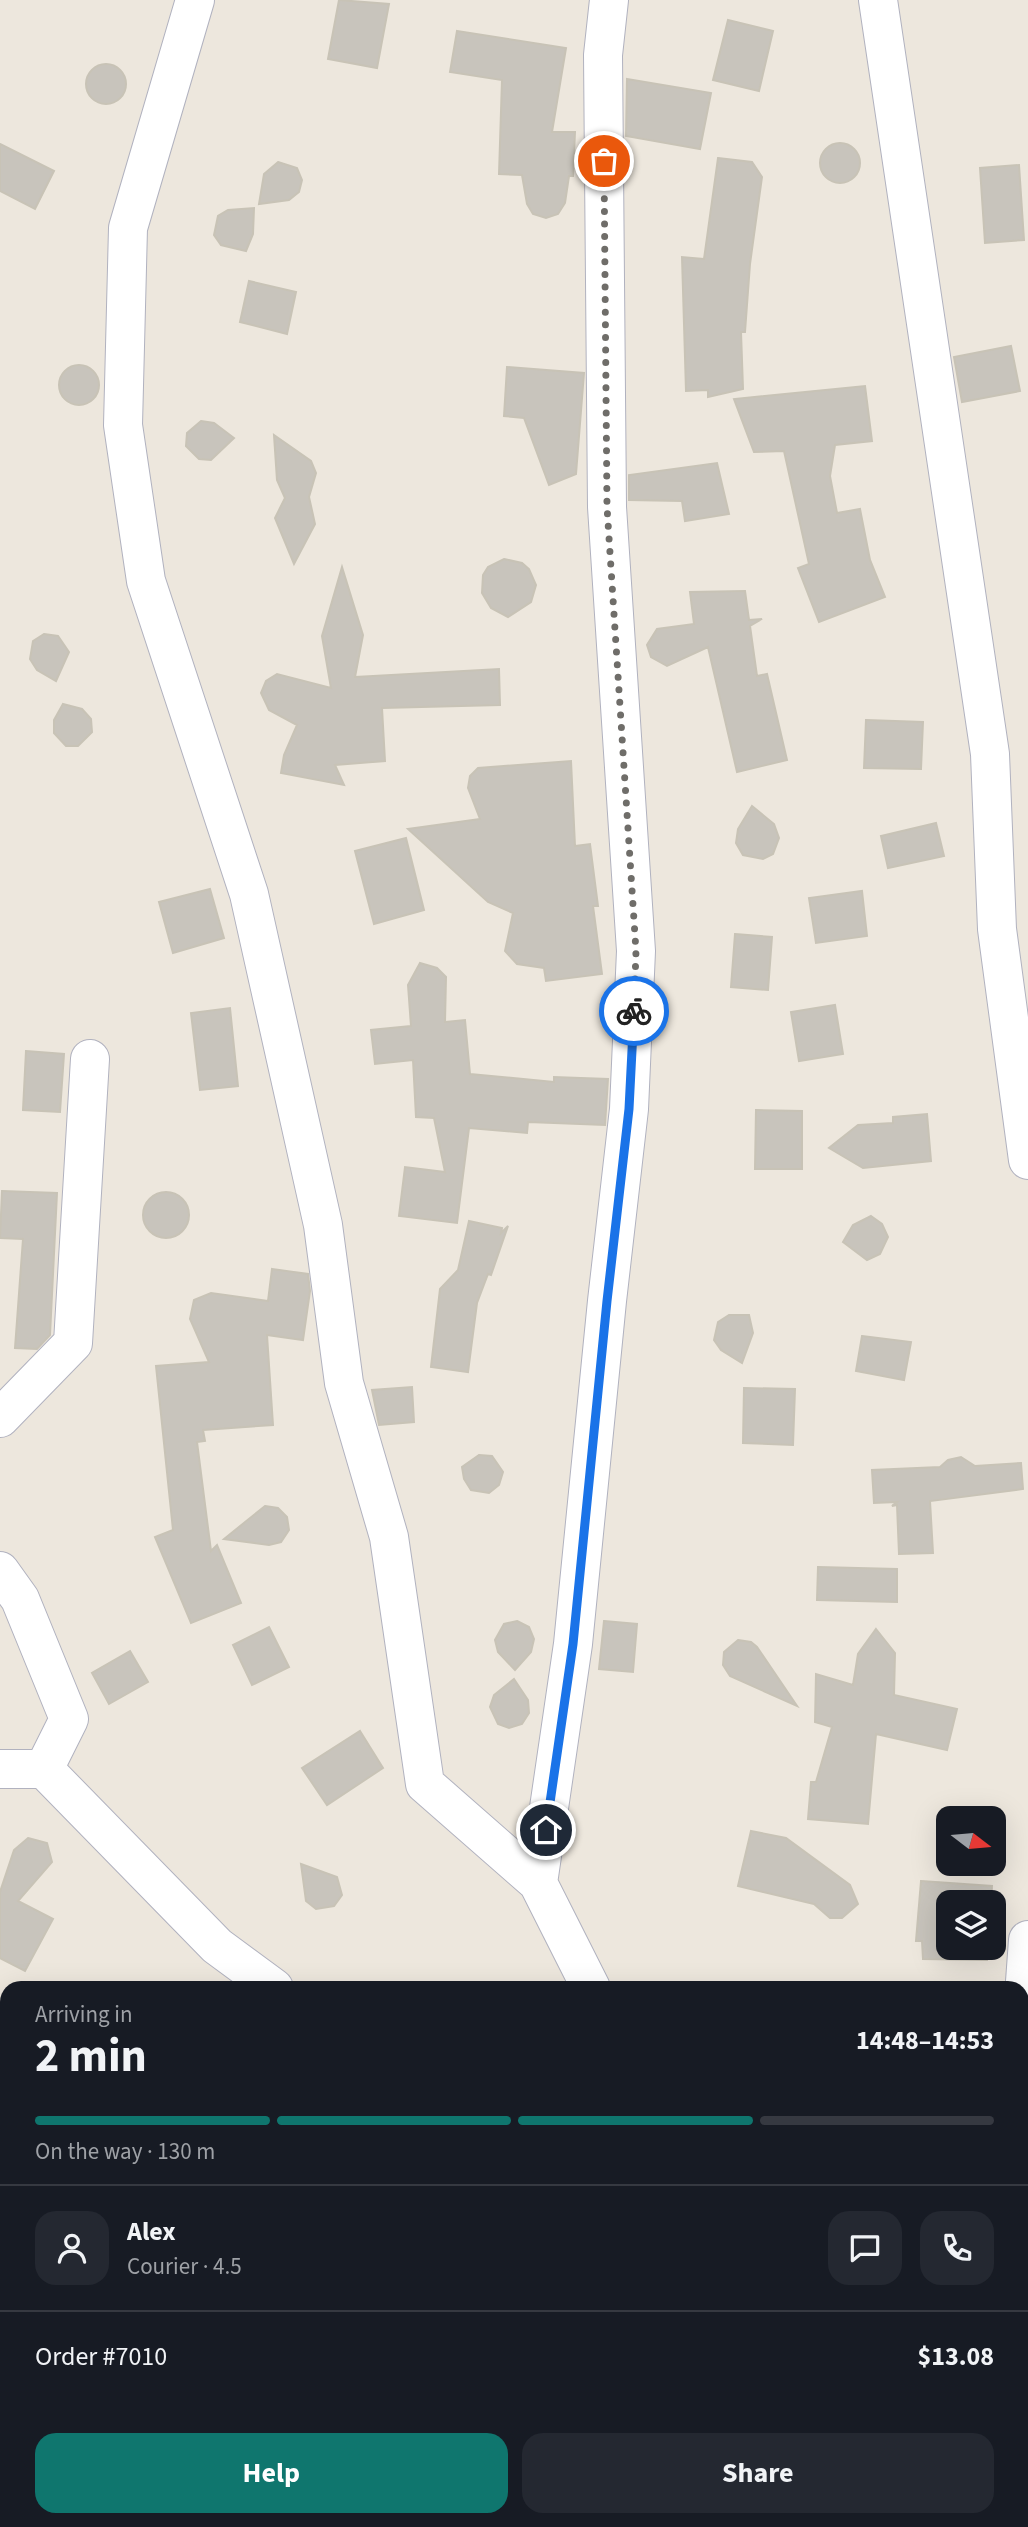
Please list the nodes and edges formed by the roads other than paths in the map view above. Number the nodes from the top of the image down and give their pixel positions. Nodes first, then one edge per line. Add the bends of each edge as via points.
1 (195, 0) edge
2 (609, 0) edge
3 (878, 0) edge
4 (90, 1059) dead end
5 (1028, 1160) edge
6 (0, 1418) edge
7 (0, 1571) edge
8 (0, 1769) edge
9 (44, 1769) junction
10 (538, 1883) junction
11 (1028, 1940) edge
12 (264, 1981) edge
13 (587, 1981) edge
14 (1025, 1981) edge

1 - 10 street via 128,228 123,425 146,581 249,894 323,1225 344,1383 389,1537 425,1784
2 - 10 street via 603,55 607,507 636,951 629,1109 573,1644
3 - 5 street via 990,754 997,929
4 - 6 street via 72,1343
7 - 9 street via 20,1599 69,1719
8 - 9 street
9 - 12 street via 217,1946
10 - 13 street
11 - 14 street

